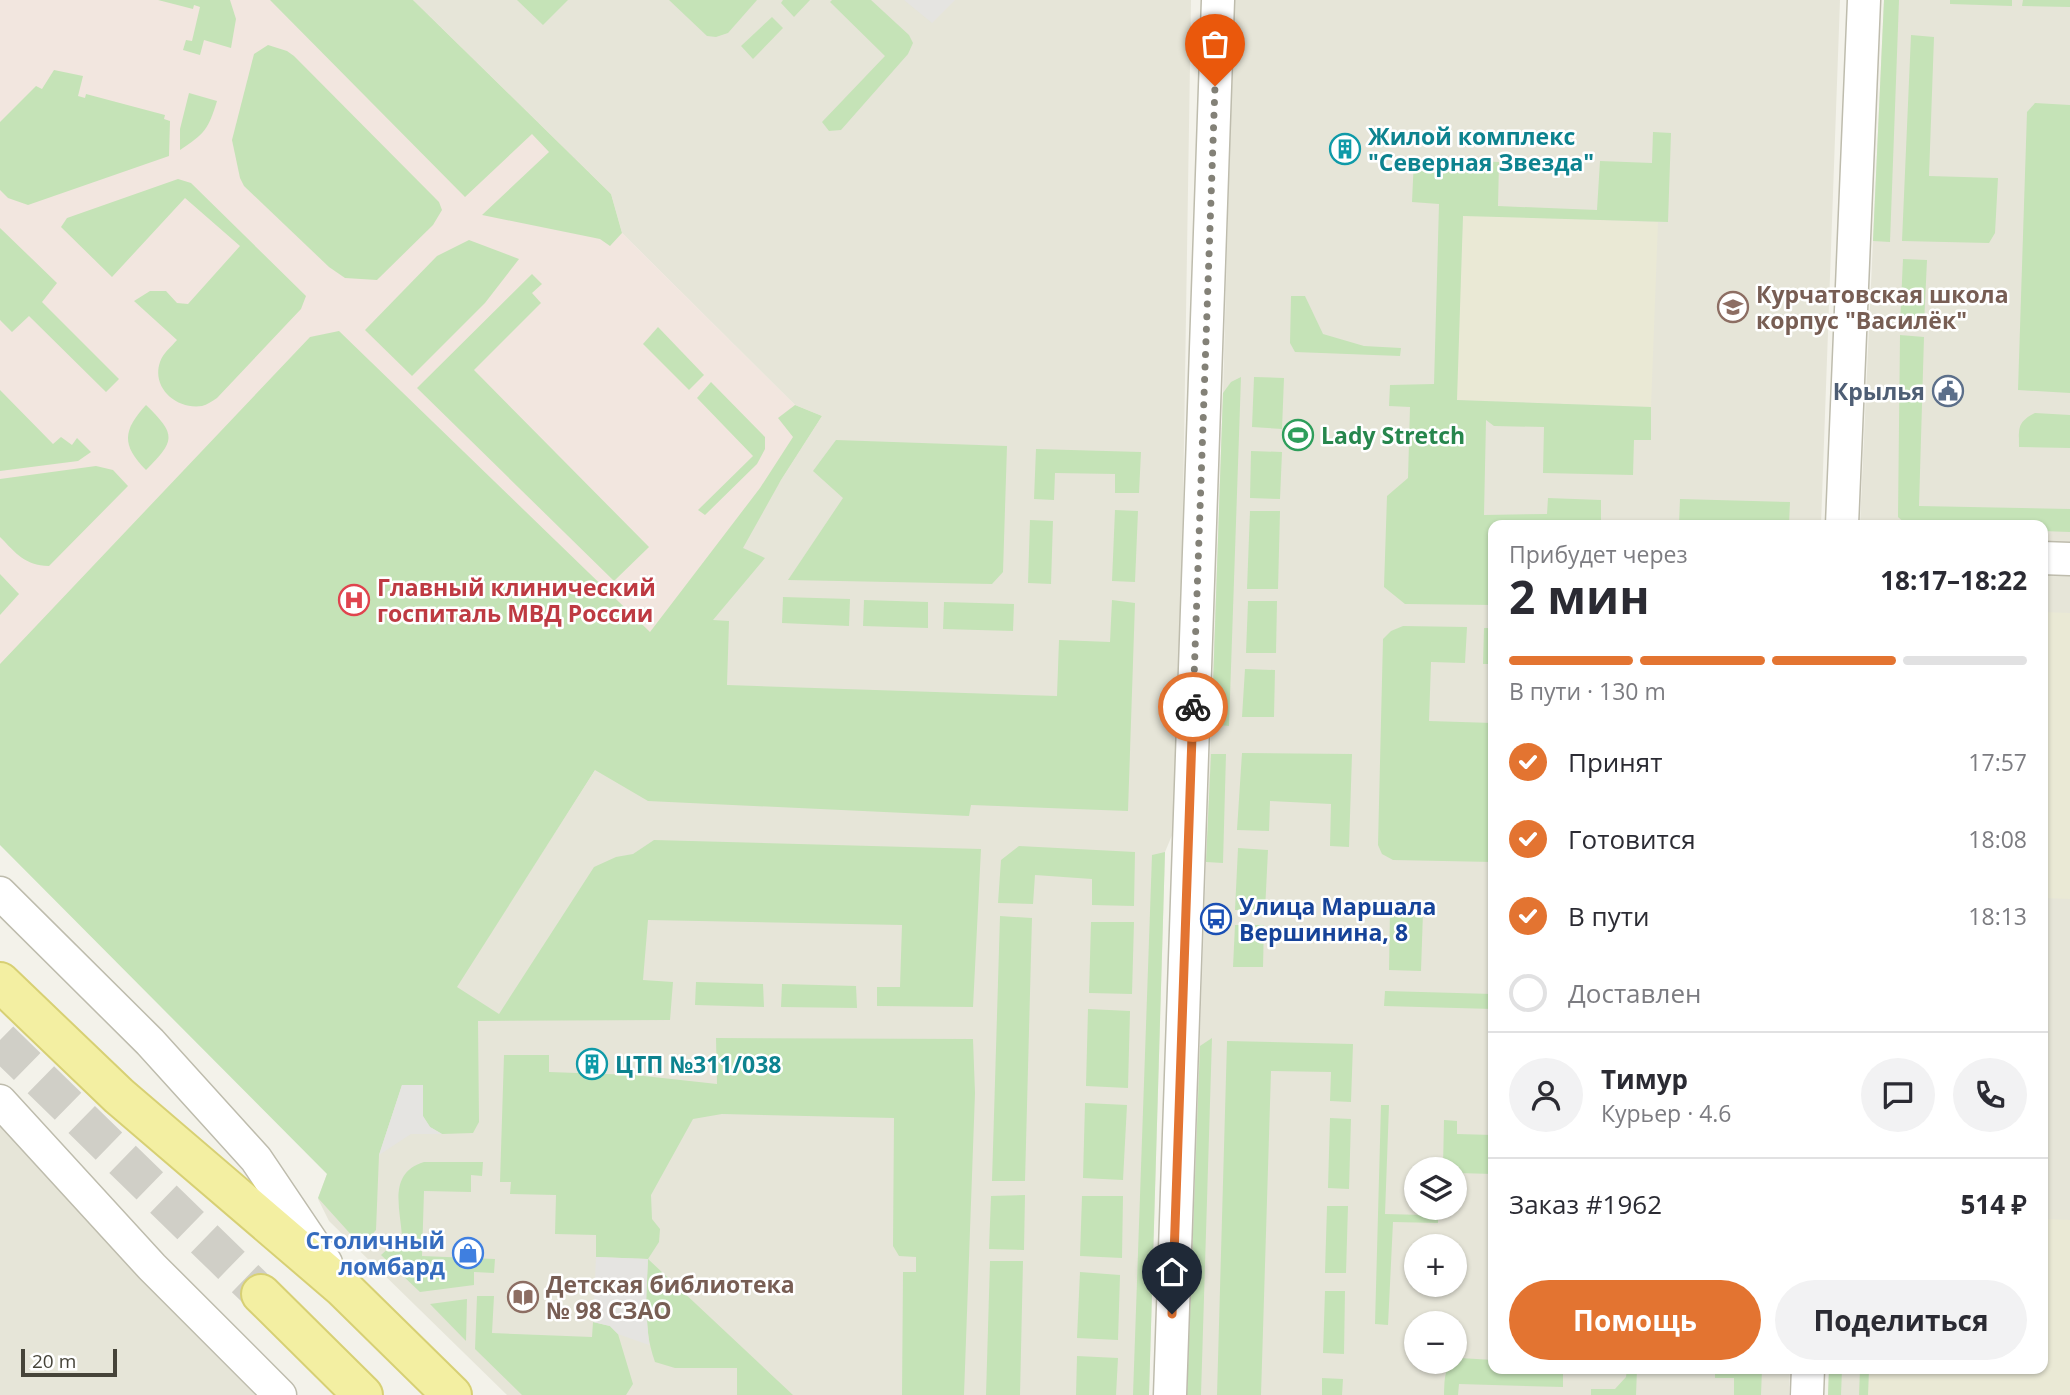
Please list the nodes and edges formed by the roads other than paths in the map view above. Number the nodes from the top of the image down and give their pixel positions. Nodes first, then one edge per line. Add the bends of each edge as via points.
1 (1218, 0) edge
2 (1864, 0) edge
3 (1842, 520) edge
4 (2048, 558) edge
5 (2070, 559) edge
6 (0, 893) edge
7 (0, 982) edge
8 (0, 1101) edge
9 (342, 1287) junction
10 (261, 1294) tunnel mouth
11 (1808, 1374) edge
12 (281, 1395) edge
13 (363, 1395) edge
14 (452, 1395) edge
15 (1170, 1395) edge
16 (1807, 1395) edge

1 - 15 street
2 - 3 street
4 - 5 street
6 - 9 street via 150,1042 257,1159
7 - 9 main road via 119,1096
8 - 12 street via 152,1267
9 - 14 main road
10 - 13 main road
11 - 16 street

